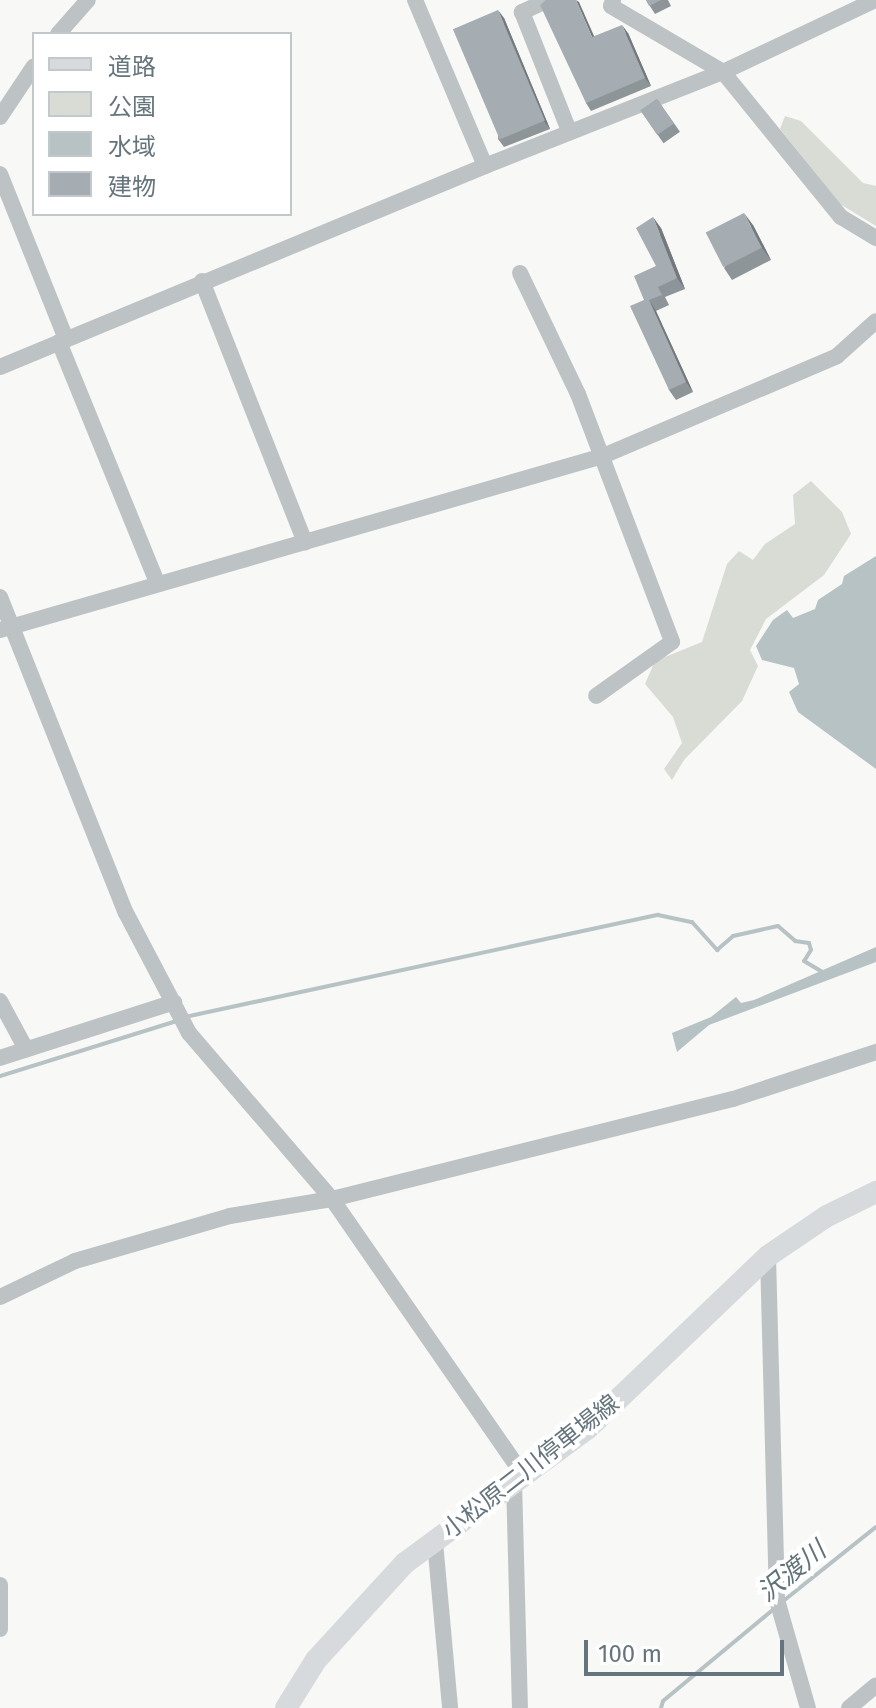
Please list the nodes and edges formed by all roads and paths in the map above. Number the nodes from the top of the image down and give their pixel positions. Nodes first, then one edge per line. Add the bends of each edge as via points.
1 (88, 0) edge
2 (415, 0) edge
3 (548, 0) edge
4 (875, 0) edge
5 (608, 2) edge
6 (60, 32) edge
7 (32, 69) edge
8 (723, 72) junction
9 (0, 117) edge
10 (569, 131) junction
11 (485, 166) junction
12 (0, 174) edge
13 (876, 238) edge
14 (520, 273) dead end
15 (202, 281) junction
16 (876, 321) edge
17 (62, 340) junction
18 (0, 367) edge
19 (603, 456) junction
20 (305, 542) junction
21 (158, 584) junction
22 (0, 597) edge
23 (6, 628) edge
24 (596, 696) dead end
25 (0, 1001) edge
26 (179, 1012) junction
27 (26, 1049) junction
28 (876, 1052) edge
29 (0, 1058) edge
30 (876, 1192) edge
31 (332, 1199) junction
32 (768, 1256) junction
33 (0, 1297) edge
34 (518, 1478) junction
35 (435, 1542) junction
36 (0, 1585) edge
37 (0, 1629) edge
38 (876, 1685) edge
39 (286, 1708) edge
40 (450, 1708) edge
41 (520, 1708) edge
42 (808, 1708) edge
43 (849, 1708) edge

1 - 6 street
2 - 11 street
3 - 10 street via 522,12
4 - 8 street
5 - 8 street
7 - 9 street
8 - 10 street
8 - 13 street via 841,217
10 - 11 street
11 - 15 street
12 - 17 street
14 - 19 street
15 - 17 street
15 - 20 street
16 - 19 street via 837,356
17 - 18 street
17 - 21 street
19 - 20 street
19 - 24 street via 672,642
20 - 21 street
21 - 23 street
22 - 23 street
23 - 26 street via 126,913
25 - 27 street
26 - 27 street
26 - 31 street via 271,1134
27 - 29 street
28 - 31 street via 733,1099
30 - 32 main road, 小松原二川停車場線 via 827,1216
31 - 33 street via 230,1216 89,1256
31 - 34 street
32 - 34 main road, 小松原二川停車場線 via 587,1429
32 - 42 street via 778,1606
34 - 35 main road, 小松原二川停車場線
34 - 41 street
35 - 39 main road, 小松原二川停車場線 via 405,1563 316,1660
35 - 40 street
36 - 37 street
38 - 43 street

